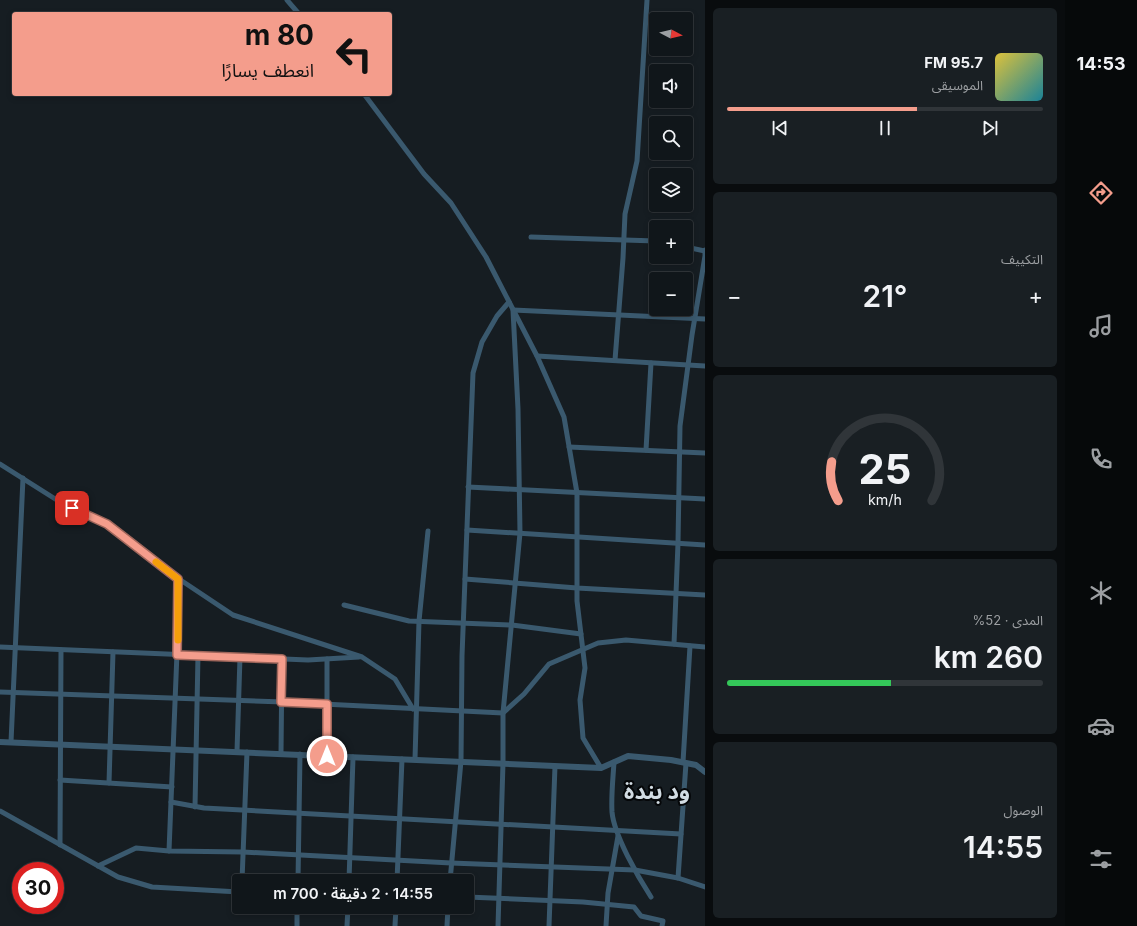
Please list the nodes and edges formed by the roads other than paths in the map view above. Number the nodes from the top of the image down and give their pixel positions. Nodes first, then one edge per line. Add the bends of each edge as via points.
1 (287, 0) edge
2 (647, 0) edge
3 (297, 12) edge
4 (366, 96) edge
5 (531, 237) dead end
6 (624, 240) junction
7 (649, 241) edge
8 (693, 248) edge
9 (705, 250) edge
10 (509, 302) junction
11 (513, 310) junction
12 (618, 315) junction
13 (694, 318) junction
14 (705, 319) edge
15 (537, 356) junction
16 (615, 360) junction
17 (651, 363) junction
18 (688, 365) junction
19 (705, 366) edge
20 (569, 447) junction
21 (646, 450) junction
22 (680, 452) junction
23 (705, 453) edge
24 (0, 464) edge
25 (23, 478) junction
26 (468, 488) junction
27 (519, 490) junction
28 (577, 493) junction
29 (679, 498) junction
30 (705, 500) edge
31 (467, 530) junction
32 (428, 531) dead end
33 (520, 533) junction
34 (577, 537) junction
35 (678, 543) junction
36 (705, 545) edge
37 (178, 579) junction
38 (465, 579) junction
39 (516, 583) junction
40 (577, 588) junction
41 (676, 593) junction
42 (705, 595) edge
43 (344, 605) dead end
44 (419, 621) junction
45 (463, 624) junction
46 (512, 625) junction
47 (582, 634) junction
48 (674, 644) junction
49 (690, 646) junction
50 (0, 647) edge
51 (705, 647) edge
52 (15, 648) junction
53 (584, 649) junction
54 (61, 650) junction
55 (113, 652) junction
56 (177, 655) junction
57 (198, 655) junction
58 (240, 657) junction
59 (362, 657) junction
60 (282, 659) junction
61 (327, 659) junction
62 (0, 692) edge
63 (13, 693) junction
64 (61, 694) junction
65 (112, 696) junction
66 (175, 698) junction
67 (197, 699) junction
68 (239, 700) junction
69 (281, 702) junction
70 (327, 704) junction
71 (415, 709) junction
72 (461, 711) junction
73 (504, 713) junction
74 (0, 742) edge
75 (11, 742) junction
76 (60, 744) junction
77 (110, 746) junction
78 (173, 749) junction
79 (196, 750) junction
80 (237, 751) junction
81 (247, 752) junction
82 (281, 753) junction
83 (300, 754) junction
84 (327, 756) junction
85 (353, 757) junction
86 (402, 759) junction
87 (415, 759) junction
88 (461, 761) junction
89 (614, 762) junction
90 (684, 762) junction
91 (503, 763) junction
92 (556, 766) junction
93 (600, 768) junction
94 (705, 772) edge
95 (60, 780) junction
96 (109, 783) junction
97 (172, 787) junction
98 (171, 802) junction
99 (195, 806) junction
100 (245, 810) junction
101 (0, 811) edge
102 (299, 814) junction
103 (351, 816) junction
104 (400, 819) junction
105 (454, 822) junction
106 (501, 825) junction
107 (553, 827) junction
108 (618, 833) junction
109 (681, 834) junction
110 (60, 845) junction
111 (169, 851) junction
112 (243, 852) junction
113 (298, 855) junction
114 (350, 858) junction
115 (398, 860) junction
116 (451, 863) junction
117 (500, 865) junction
118 (98, 866) junction
119 (551, 867) junction
120 (613, 869) junction
121 (635, 870) junction
122 (242, 874) edge
123 (298, 874) edge
124 (349, 874) edge
125 (397, 874) edge
126 (450, 874) edge
127 (678, 878) junction
128 (705, 887) edge
129 (232, 892) edge
130 (474, 897) edge
131 (651, 897) dead end
132 (499, 898) junction
133 (550, 900) junction
134 (607, 904) junction
135 (297, 914) edge
136 (348, 914) edge
137 (396, 914) edge
138 (448, 914) edge
139 (297, 926) edge
140 (347, 926) edge
141 (395, 926) edge
142 (448, 926) edge
143 (498, 926) edge
144 (549, 926) edge
145 (606, 926) edge
146 (662, 926) edge

1 - 3 street
2 - 6 street via 637,161 624,214
4 - 10 street via 424,174 451,202 486,257
5 - 6 street
6 - 7 street
6 - 12 street
8 - 9 street
9 - 13 street
10 - 11 street
10 - 26 street via 497,316 482,342 473,373
11 - 12 street
11 - 15 street
11 - 27 street
12 - 13 street
12 - 16 street
13 - 14 street
13 - 18 street
15 - 16 street
15 - 20 street via 564,417
16 - 17 street
17 - 18 street
17 - 21 street
18 - 19 street
18 - 22 street via 680,426
20 - 21 street
20 - 28 street
21 - 22 street
22 - 23 street
22 - 29 street
24 - 25 street
25 - 37 street via 60,502 107,524
25 - 52 street
26 - 27 street
26 - 31 street
27 - 28 street
27 - 33 street
28 - 29 street
28 - 34 street
29 - 30 street
29 - 35 street
31 - 33 street
31 - 38 street
32 - 44 street
33 - 34 street
33 - 39 street
34 - 35 street
34 - 40 street
35 - 36 street
35 - 41 street
37 - 56 street
37 - 59 street via 233,615
38 - 39 street
38 - 45 street
39 - 40 street
39 - 46 street
40 - 41 street
40 - 47 street
41 - 42 street
41 - 48 street
43 - 44 street via 409,621
44 - 45 street
44 - 71 street
45 - 46 street
45 - 72 street
46 - 47 street
46 - 73 street
47 - 53 street
48 - 49 street
48 - 53 street via 626,640
49 - 51 street
49 - 90 street
50 - 52 street
52 - 54 street
52 - 63 street
53 - 73 street via 548,664 524,694
53 - 93 street via 585,668 580,700 583,738
54 - 55 street
54 - 64 street
55 - 56 street
55 - 65 street
56 - 57 street
56 - 66 street
57 - 58 street
57 - 67 street
58 - 60 street
58 - 68 street
59 - 61 street
59 - 71 street via 395,679
60 - 61 street
60 - 69 street
61 - 70 street
62 - 63 street
63 - 64 street
63 - 75 street
64 - 65 street
64 - 76 street
65 - 66 street
65 - 77 street
66 - 67 street
66 - 78 street
67 - 68 street
67 - 79 street
68 - 69 street
68 - 80 street
69 - 70 street
69 - 82 street
70 - 71 street
70 - 84 street
71 - 72 street
71 - 87 street
72 - 73 street
72 - 88 street
73 - 91 street
74 - 75 street
75 - 76 street
76 - 77 street
76 - 95 street
77 - 78 street
77 - 96 street
78 - 79 street
78 - 97 street
79 - 80 street
79 - 99 street
80 - 81 street
81 - 82 street
81 - 100 street
82 - 83 street
83 - 84 street
83 - 102 street
84 - 85 street
85 - 86 street
85 - 103 street
86 - 87 street
86 - 104 street
87 - 88 street
88 - 91 street
88 - 105 street
89 - 90 street via 628,756
89 - 93 street
89 - 108 street via 612,813
90 - 94 street via 696,765
90 - 109 street
91 - 92 street
91 - 106 street
92 - 93 street
92 - 107 street
95 - 96 street
95 - 110 street
96 - 97 street
97 - 98 street
98 - 99 street
98 - 111 street
99 - 100 street
100 - 102 street
100 - 112 street
101 - 110 street
102 - 103 street
102 - 113 street
103 - 104 street
103 - 114 street
104 - 105 street
104 - 115 street
105 - 106 street
105 - 116 street
106 - 107 street
106 - 117 street
107 - 108 street
107 - 119 street
108 - 109 street
108 - 120 street
108 - 121 street
109 - 127 street
110 - 118 street
111 - 112 street
111 - 118 street via 136,848
112 - 113 street
112 - 122 street
113 - 114 street
113 - 123 street
114 - 115 street
114 - 124 street
115 - 116 street
115 - 125 street
116 - 117 street
116 - 126 street
117 - 119 street
117 - 132 street
118 - 129 street via 118,877 152,887
119 - 120 street
119 - 133 street
120 - 121 street
120 - 134 street
121 - 127 street
121 - 131 street
127 - 128 street
130 - 132 street
132 - 133 street
132 - 143 street
133 - 134 street
133 - 144 street
134 - 145 street
134 - 146 street via 634,906 641,916 663,921
135 - 139 street
136 - 140 street
137 - 141 street
138 - 142 street

